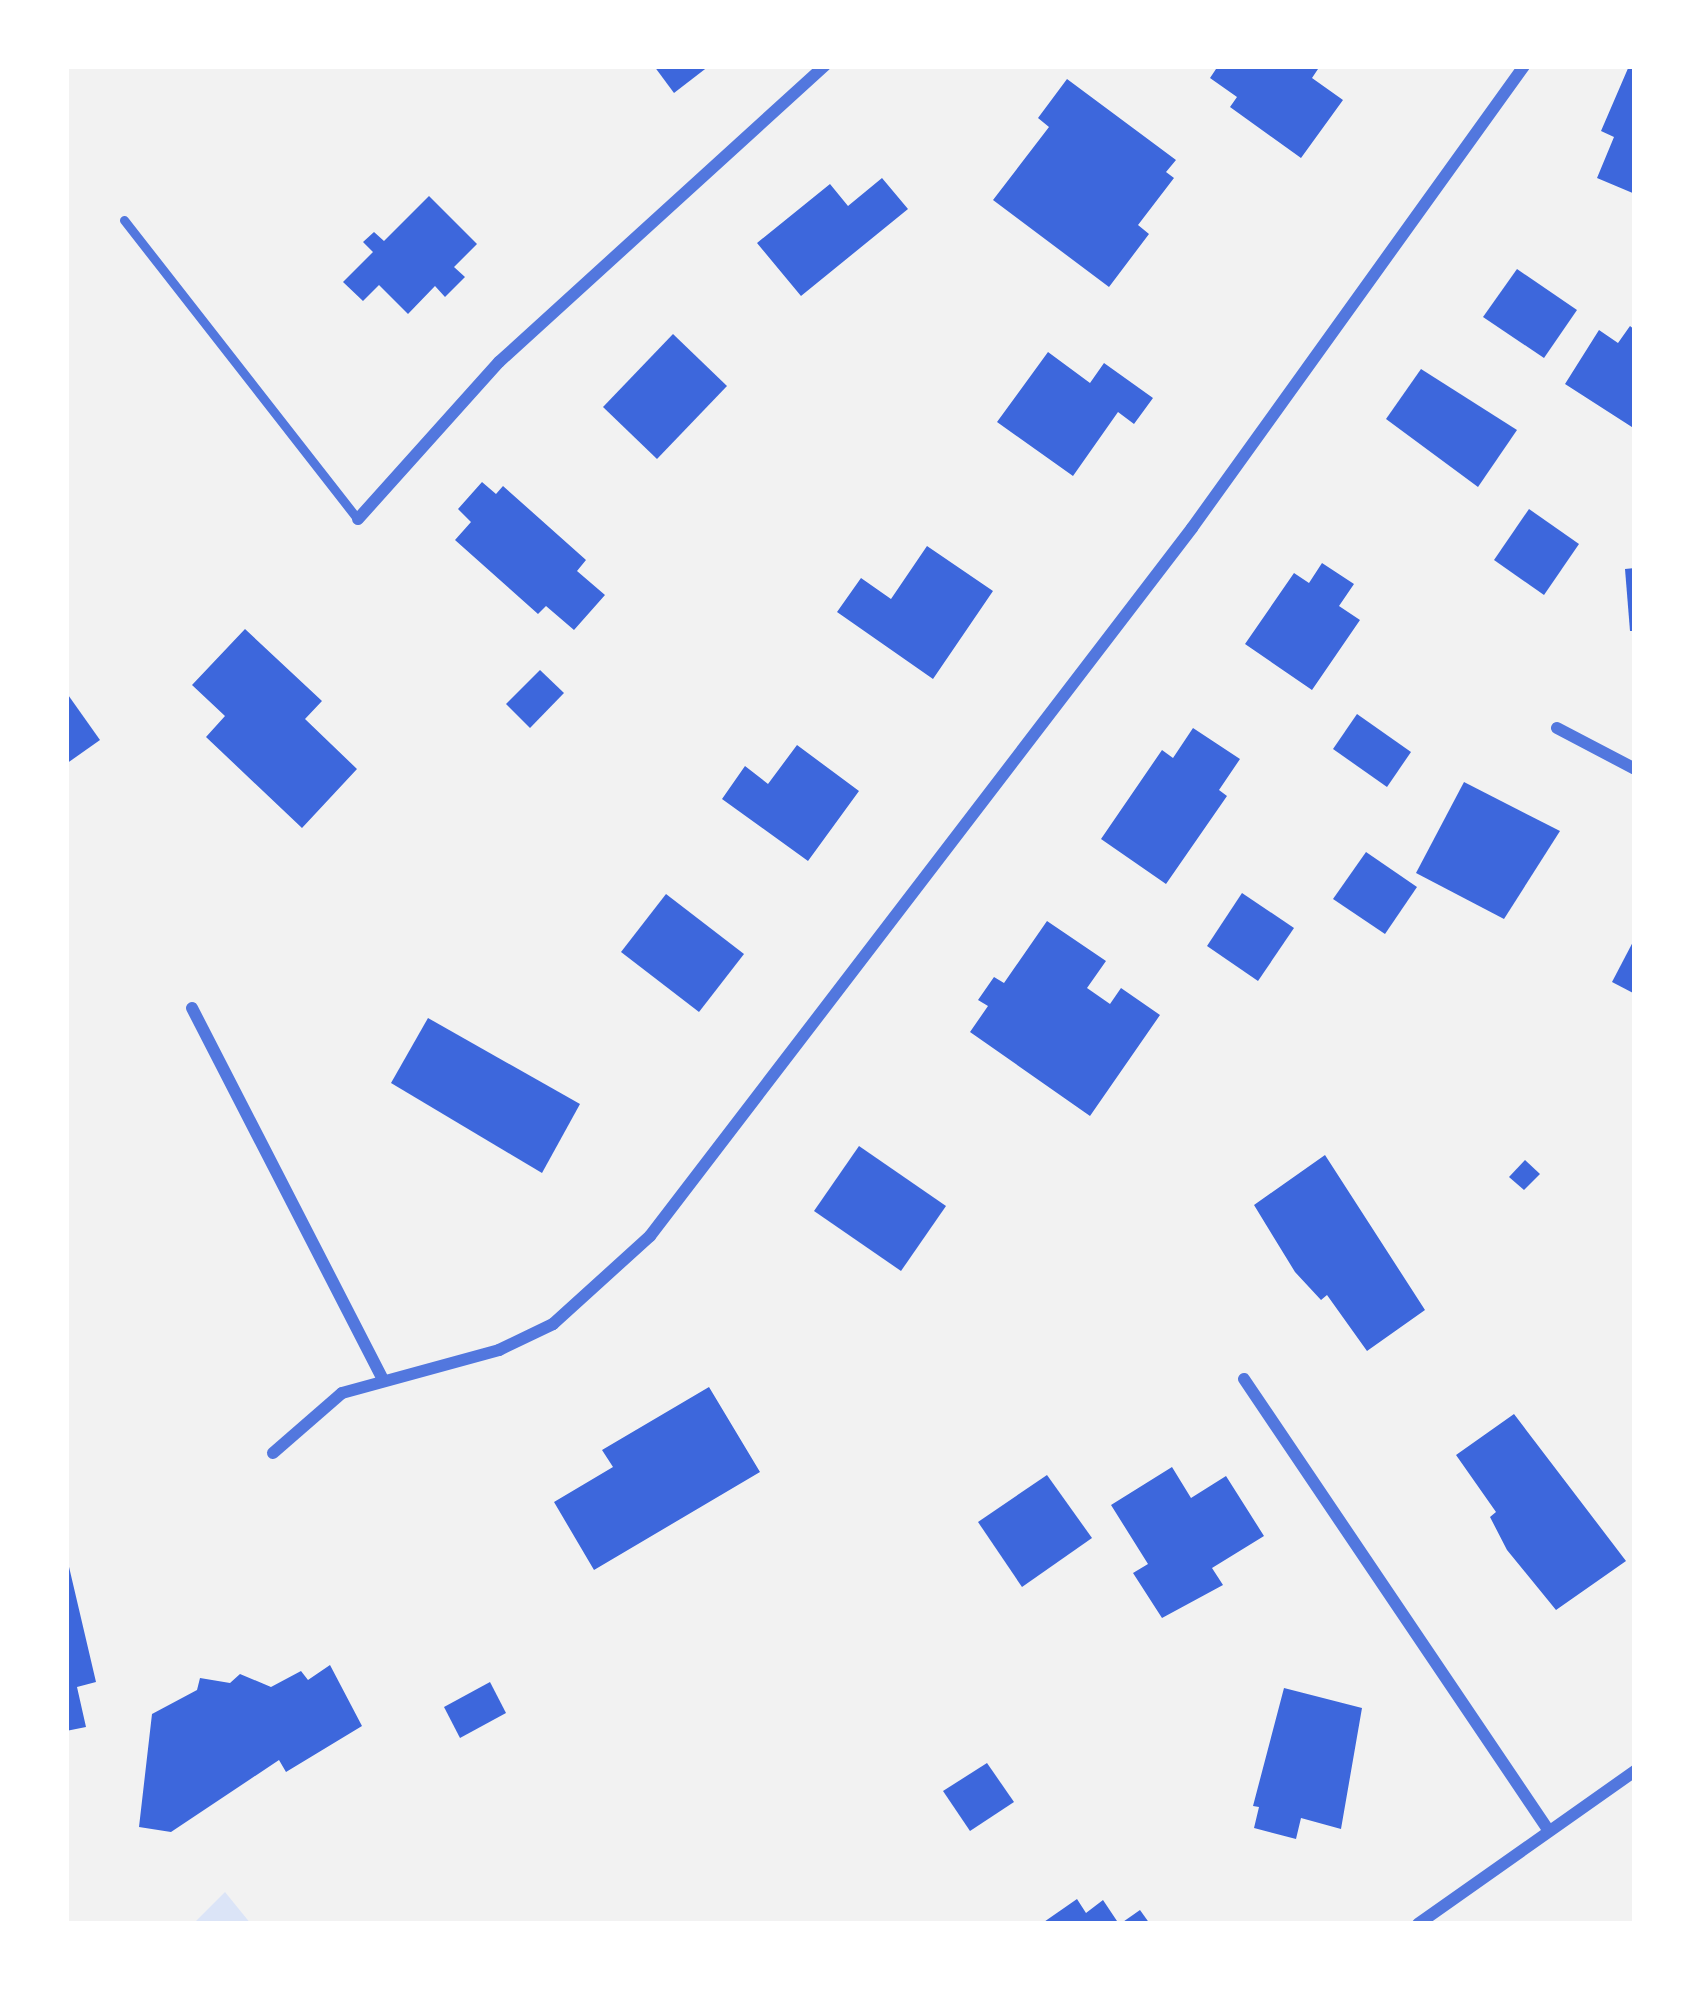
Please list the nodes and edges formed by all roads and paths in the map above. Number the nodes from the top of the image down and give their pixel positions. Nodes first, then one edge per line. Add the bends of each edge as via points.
1 (824, 66) edge
2 (1524, 66) edge
3 (124, 220) dead end
4 (358, 519) joint
5 (1557, 728) dead end
6 (1635, 770) edge
7 (192, 1008) dead end
8 (382, 1378) junction
9 (1244, 1379) dead end
10 (273, 1453) dead end
11 (1635, 1771) edge
12 (1549, 1831) junction
13 (1418, 1924) edge

1 - 4 street via 499,362
2 - 8 street via 1192,528 650,1236 596,1292 526,1339
3 - 4 lane
5 - 6 street
7 - 8 street
8 - 10 street via 309,1415
9 - 12 street
11 - 12 street
12 - 13 street

